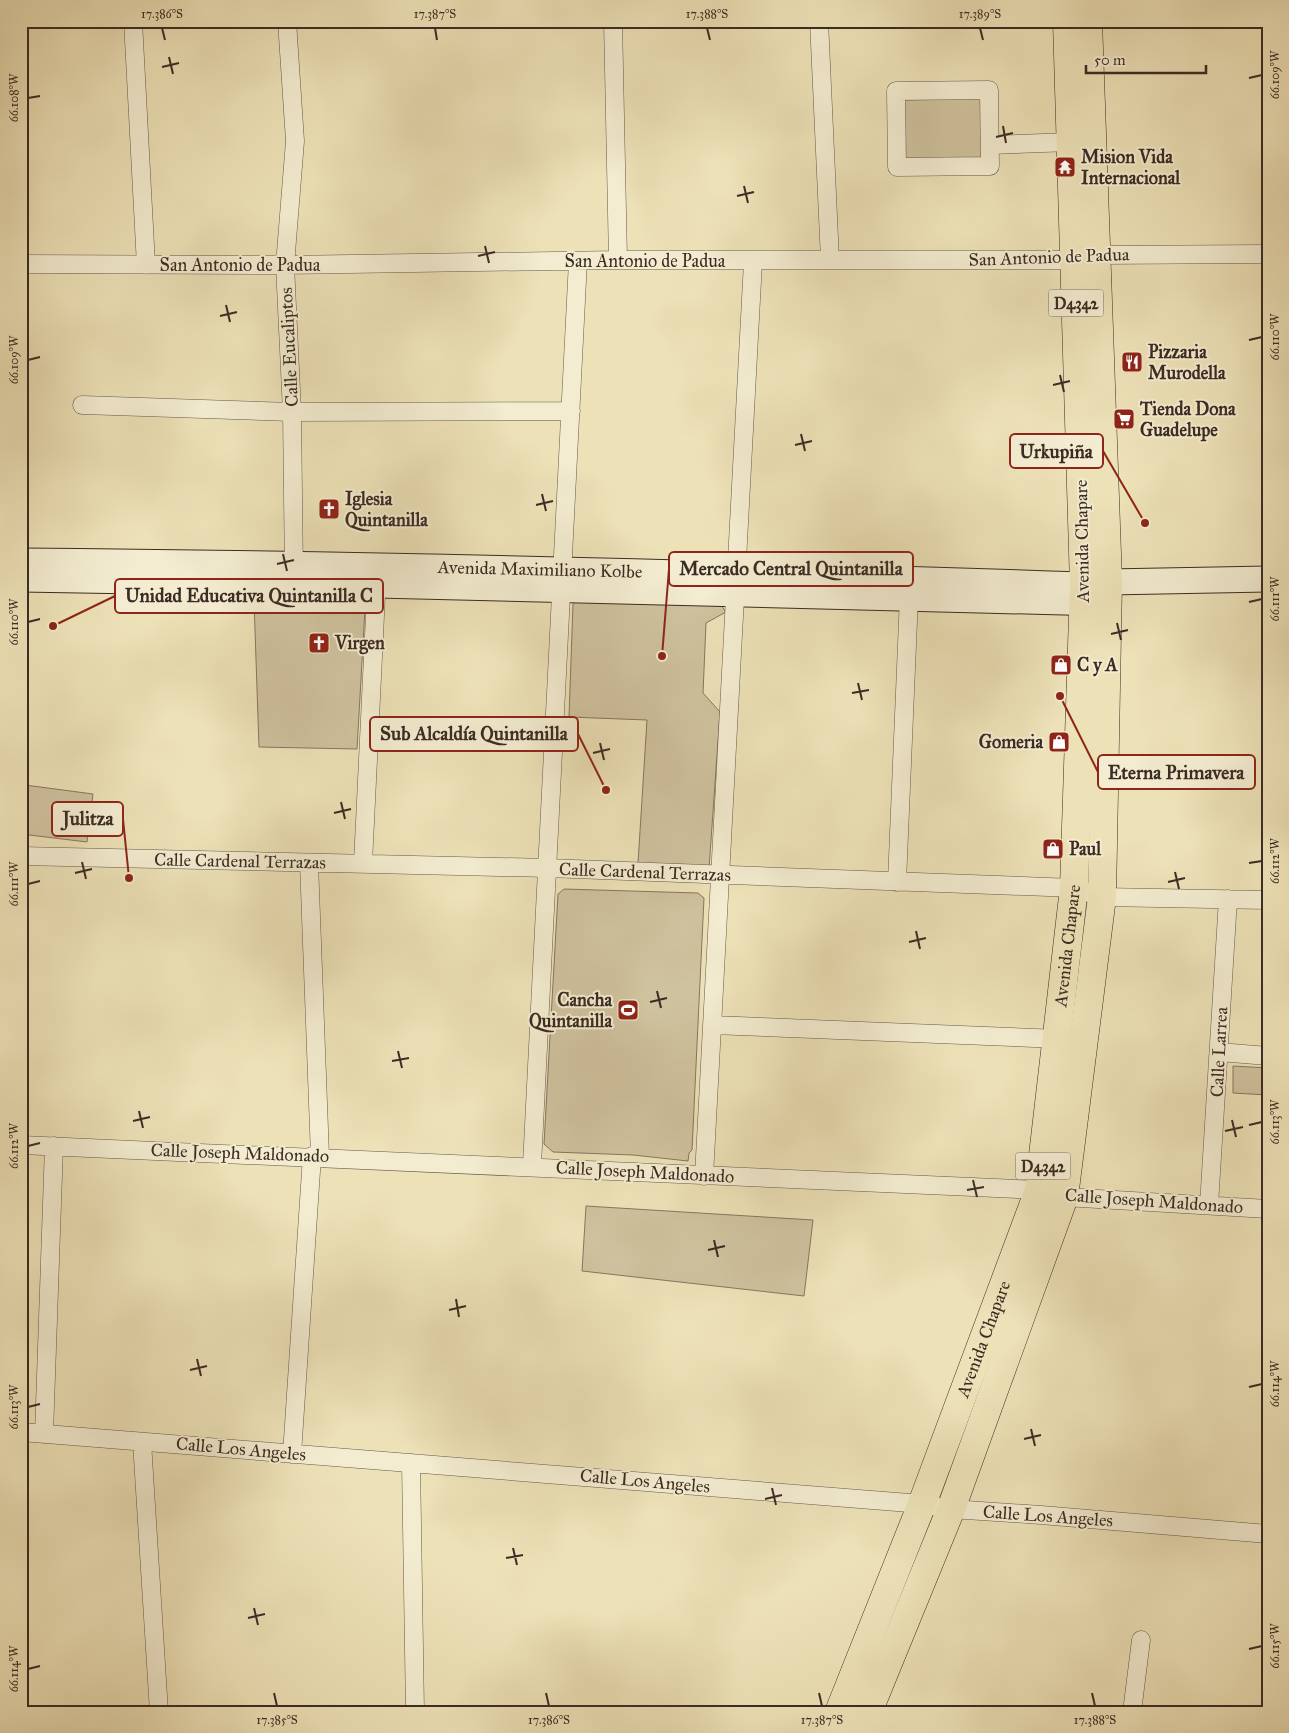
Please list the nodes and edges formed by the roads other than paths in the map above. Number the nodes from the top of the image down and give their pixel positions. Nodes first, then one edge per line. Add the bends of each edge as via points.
1 (133, 21) edge
2 (287, 21) edge
3 (613, 21) edge
4 (819, 21) edge
5 (1067, 21) edge
6 (1088, 21) edge
7 (1071, 142) junction
8 (990, 145) junction
9 (1268, 254) edge
10 (1086, 258) junction
11 (618, 260) junction
12 (830, 260) junction
13 (578, 261) junction
14 (753, 262) junction
15 (21, 264) edge
16 (146, 265) junction
17 (285, 265) junction
18 (82, 405) dead end
19 (571, 411) junction
20 (292, 412) junction
21 (21, 561) edge
22 (294, 574) junction
23 (377, 575) junction
24 (21, 579) edge
25 (563, 580) junction
26 (1268, 580) edge
27 (736, 584) junction
28 (1096, 593) junction
29 (909, 597) junction
30 (21, 856) edge
31 (309, 863) junction
32 (362, 864) junction
33 (548, 868) junction
34 (720, 875) junction
35 (897, 882) junction
36 (1074, 888) junction
37 (1102, 897) junction
38 (1228, 899) junction
39 (1268, 900) edge
40 (712, 1025) junction
41 (1059, 1039) junction
42 (1218, 1052) junction
43 (1268, 1056) edge
44 (21, 1145) edge
45 (54, 1146) junction
46 (316, 1156) junction
47 (532, 1165) junction
48 (704, 1176) junction
49 (1052, 1194) junction
50 (1209, 1205) junction
51 (1268, 1209) edge
52 (21, 1432) edge
53 (44, 1434) junction
54 (142, 1442) junction
55 (292, 1454) junction
56 (411, 1463) junction
57 (922, 1504) junction
58 (951, 1509) junction
59 (1268, 1534) edge
60 (1142, 1640) dead end
61 (159, 1712) edge
62 (414, 1712) edge
63 (839, 1712) edge
64 (868, 1712) edge
65 (1132, 1712) edge

1 - 16 street
2 - 17 street, Calle Eucaliptos via 295,141
3 - 11 street
4 - 12 street
5 - 7 main road, Avenida Chapare / D4342
6 - 10 main road, Avenida Chapare / D4342
7 - 8 street
7 - 10 main road, Avenida Chapare / D4342
8 - 8 street via 989,90 896,91 897,167 990,166
9 - 10 street, San Antonio de Padua
10 - 12 street, San Antonio de Padua
10 - 28 main road, Avenida Chapare / D4342
11 - 13 street, San Antonio de Padua
11 - 14 street, San Antonio de Padua
12 - 14 street, San Antonio de Padua
13 - 17 street, San Antonio de Padua
13 - 19 street
14 - 27 street
15 - 16 street, San Antonio de Padua
16 - 17 street, San Antonio de Padua
17 - 20 street, Calle Eucaliptos
18 - 20 street
19 - 20 street
19 - 25 street
20 - 22 street, Calle Eucaliptos
21 - 22 main road, Avenida Maximiliano Kolbe
22 - 23 main road, Avenida Maximiliano Kolbe
22 - 24 main road, Avenida Maximiliano Kolbe
23 - 25 main road, Avenida Maximiliano Kolbe
23 - 32 street
25 - 27 main road, Avenida Maximiliano Kolbe
25 - 33 street
26 - 28 main road, Avenida Maximiliano Kolbe
27 - 28 main road, Avenida Maximiliano Kolbe
27 - 29 main road, Avenida Maximiliano Kolbe
27 - 34 street
28 - 29 main road, Avenida Maximiliano Kolbe
28 - 36 main road, Avenida Chapare / D4342
28 - 37 main road, Avenida Chapare / D4342
29 - 35 street
30 - 31 street, Calle Cardenal Terrazas
31 - 32 street, Calle Cardenal Terrazas
31 - 46 street
32 - 33 street, Calle Cardenal Terrazas
33 - 34 street, Calle Cardenal Terrazas
33 - 47 street
34 - 35 street, Calle Cardenal Terrazas
34 - 40 street
35 - 36 street, Calle Cardenal Terrazas
36 - 37 street, Calle Cardenal Terrazas
36 - 41 main road, Avenida Chapare / D4342
37 - 38 street, Calle Cardenal Terrazas
37 - 49 main road, Avenida Chapare / D4342
38 - 39 street, Calle Cardenal Terrazas
38 - 42 street, Calle Larrea
40 - 41 street
40 - 48 street
41 - 49 main road, Avenida Chapare / D4342
42 - 43 street
42 - 50 street, Calle Larrea
44 - 45 street, Calle Joseph Maldonado
45 - 46 street, Calle Joseph Maldonado
45 - 53 street
46 - 47 street, Calle Joseph Maldonado
46 - 55 street
47 - 48 street, Calle Joseph Maldonado
48 - 49 street, Calle Joseph Maldonado
49 - 50 street, Calle Joseph Maldonado
49 - 57 main road, Avenida Chapare / D4342
49 - 58 main road, Avenida Chapare / D4342
50 - 51 street, Calle Joseph Maldonado
52 - 53 street, Calle Los Angeles
53 - 54 street, Calle Los Angeles
54 - 55 street, Calle Los Angeles
54 - 61 street
55 - 56 street, Calle Los Angeles
56 - 57 street, Calle Los Angeles
56 - 62 street
57 - 58 street, Calle Los Angeles
57 - 63 main road, Avenida Chapare / D4342
58 - 59 street, Calle Los Angeles
58 - 64 main road, Avenida Chapare / D4342
60 - 65 street

